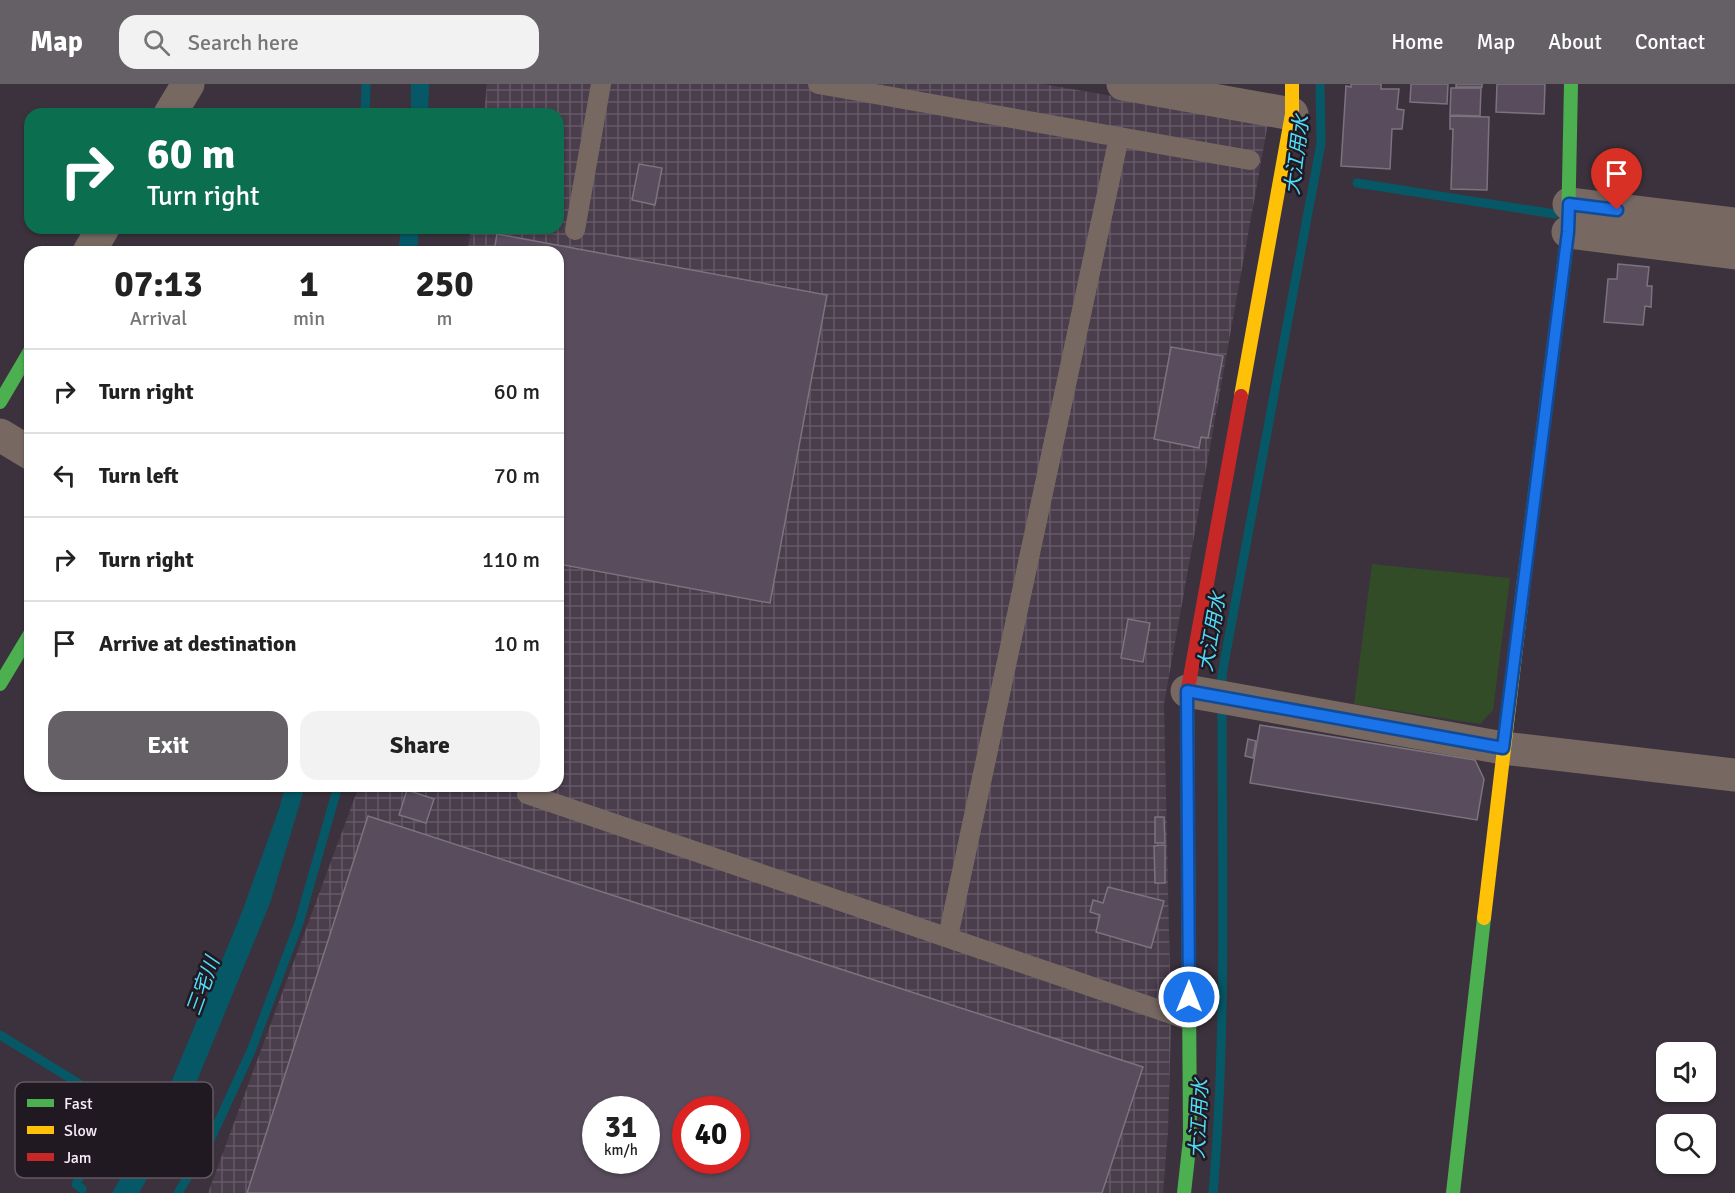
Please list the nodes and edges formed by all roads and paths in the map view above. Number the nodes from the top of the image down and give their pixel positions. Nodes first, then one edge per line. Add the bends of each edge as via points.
1 (188, 84) edge
2 (601, 84) edge
3 (818, 84) edge
4 (1123, 84) edge
5 (1571, 84) edge
6 (1292, 99) edge
7 (174, 108) edge
8 (1119, 137) junction
9 (1250, 160) dead end
10 (1569, 218) junction
11 (1735, 224) edge
12 (575, 230) dead end
13 (1735, 253) edge
14 (24, 361) edge
15 (0, 402) edge
16 (0, 435) edge
17 (24, 449) edge
18 (24, 644) edge
19 (0, 684) edge
20 (1208, 695) junction
21 (1503, 748) junction
22 (1735, 775) edge
23 (528, 792) edge
24 (948, 937) junction
25 (1189, 1020) junction
26 (1184, 1193) edge
27 (1453, 1193) edge

1 - 7 street
2 - 12 lane
3 - 8 lane
4 - 6 street
5 - 10 street
6 - 20 street
8 - 9 lane
8 - 24 lane
10 - 11 street
10 - 13 street
10 - 21 street
14 - 15 street
16 - 17 street
18 - 19 street
20 - 21 street
20 - 25 street
21 - 22 street
21 - 27 street
23 - 24 lane
24 - 25 lane
25 - 26 street via 1190,1138

